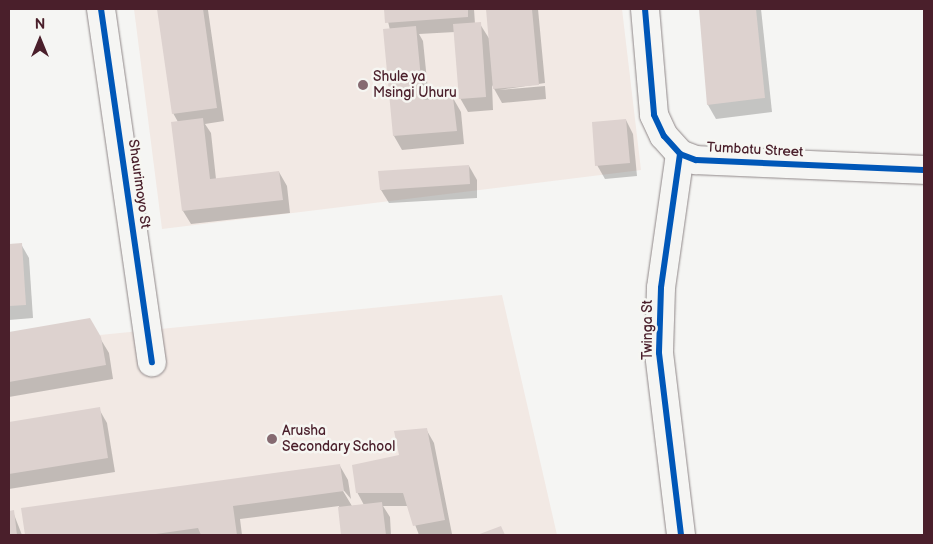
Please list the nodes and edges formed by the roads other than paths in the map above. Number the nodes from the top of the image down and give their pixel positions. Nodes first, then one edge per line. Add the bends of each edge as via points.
1 (101, 9) edge
2 (645, 9) edge
3 (680, 154) junction
4 (924, 170) edge
5 (152, 362) dead end
6 (681, 535) edge

1 - 5 street, Shaurimoyo St
2 - 3 street via 654,115 664,136
3 - 4 street, Tumbatu Street via 696,160
3 - 6 street, Twinga St via 661,288 659,353

